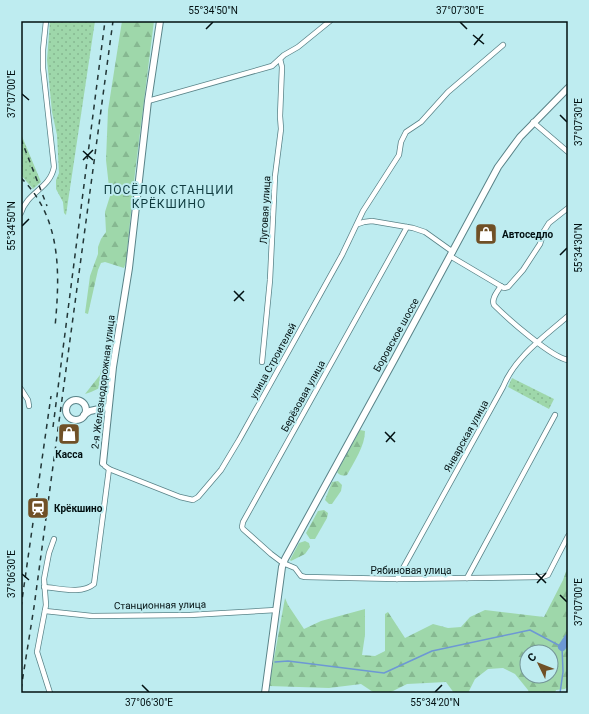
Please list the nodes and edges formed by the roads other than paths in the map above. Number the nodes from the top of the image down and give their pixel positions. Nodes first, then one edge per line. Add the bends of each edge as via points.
1 (46, 21) edge
2 (160, 21) edge
3 (330, 21) edge
4 (503, 45) dead end
5 (280, 59) junction
6 (568, 88) edge
7 (148, 100) junction
8 (533, 122) junction
9 (568, 152) edge
10 (568, 208) edge
11 (21, 213) edge
12 (358, 224) junction
13 (407, 227) junction
14 (452, 254) junction
15 (502, 287) junction
16 (568, 316) edge
17 (537, 342) junction
18 (568, 360) edge
19 (262, 362) dead end
20 (21, 389) edge
21 (29, 406) dead end
22 (108, 407) junction
23 (87, 411) dead end
24 (555, 415) dead end
25 (103, 463) joint
26 (109, 469) junction
27 (568, 536) edge
28 (54, 539) dead end
29 (283, 563) junction
30 (467, 578) junction
31 (397, 579) junction
32 (44, 587) junction
33 (276, 610) junction
34 (45, 611) junction
35 (50, 693) edge
36 (265, 693) edge

1 - 11 street via 43,68 54,167 50,180 27,200
2 - 7 main road, 2-я Железнодорожная улица
3 - 5 street
4 - 12 street, улица Строителей via 448,92 421,122 406,132 399,155
5 - 7 street via 268,67
5 - 19 street, Луговая улица via 281,129 275,176 270,280
6 - 8 main road, Боровское шоссе
7 - 22 main road, 2-я Железнодорожная улица via 129,268
8 - 9 street
8 - 14 main road, Боровское шоссе via 498,167
10 - 15 street via 549,223 542,242 510,286
12 - 13 street via 372,221
12 - 26 street, улица Строителей via 239,440 219,473 198,497 193,500 180,497
13 - 14 street via 425,232
13 - 29 street, Берёзовая улица via 242,525 244,532
14 - 15 street
14 - 29 main road, Боровское шоссе
15 - 17 street via 494,298 494,305
16 - 17 street, Январская улица
17 - 18 street via 559,358
17 - 31 street, Январская улица via 506,378
20 - 21 street
22 - 23 main road
22 - 25 main road, 2-я Железнодорожная улица
24 - 30 street
25 - 26 street, 2-я Железнодорожная улица
26 - 32 street via 94,584 78,590
27 - 30 street, Рябиновая улица via 546,576
28 - 32 street via 49,553
29 - 31 street, Рябиновая улица via 295,568 303,577
29 - 33 main road, Боровское шоссе
30 - 31 street, Рябиновая улица
32 - 34 street
33 - 34 street, Станционная улица via 190,615 92,616
33 - 36 main road, Боровское шоссе
34 - 35 street via 37,654

